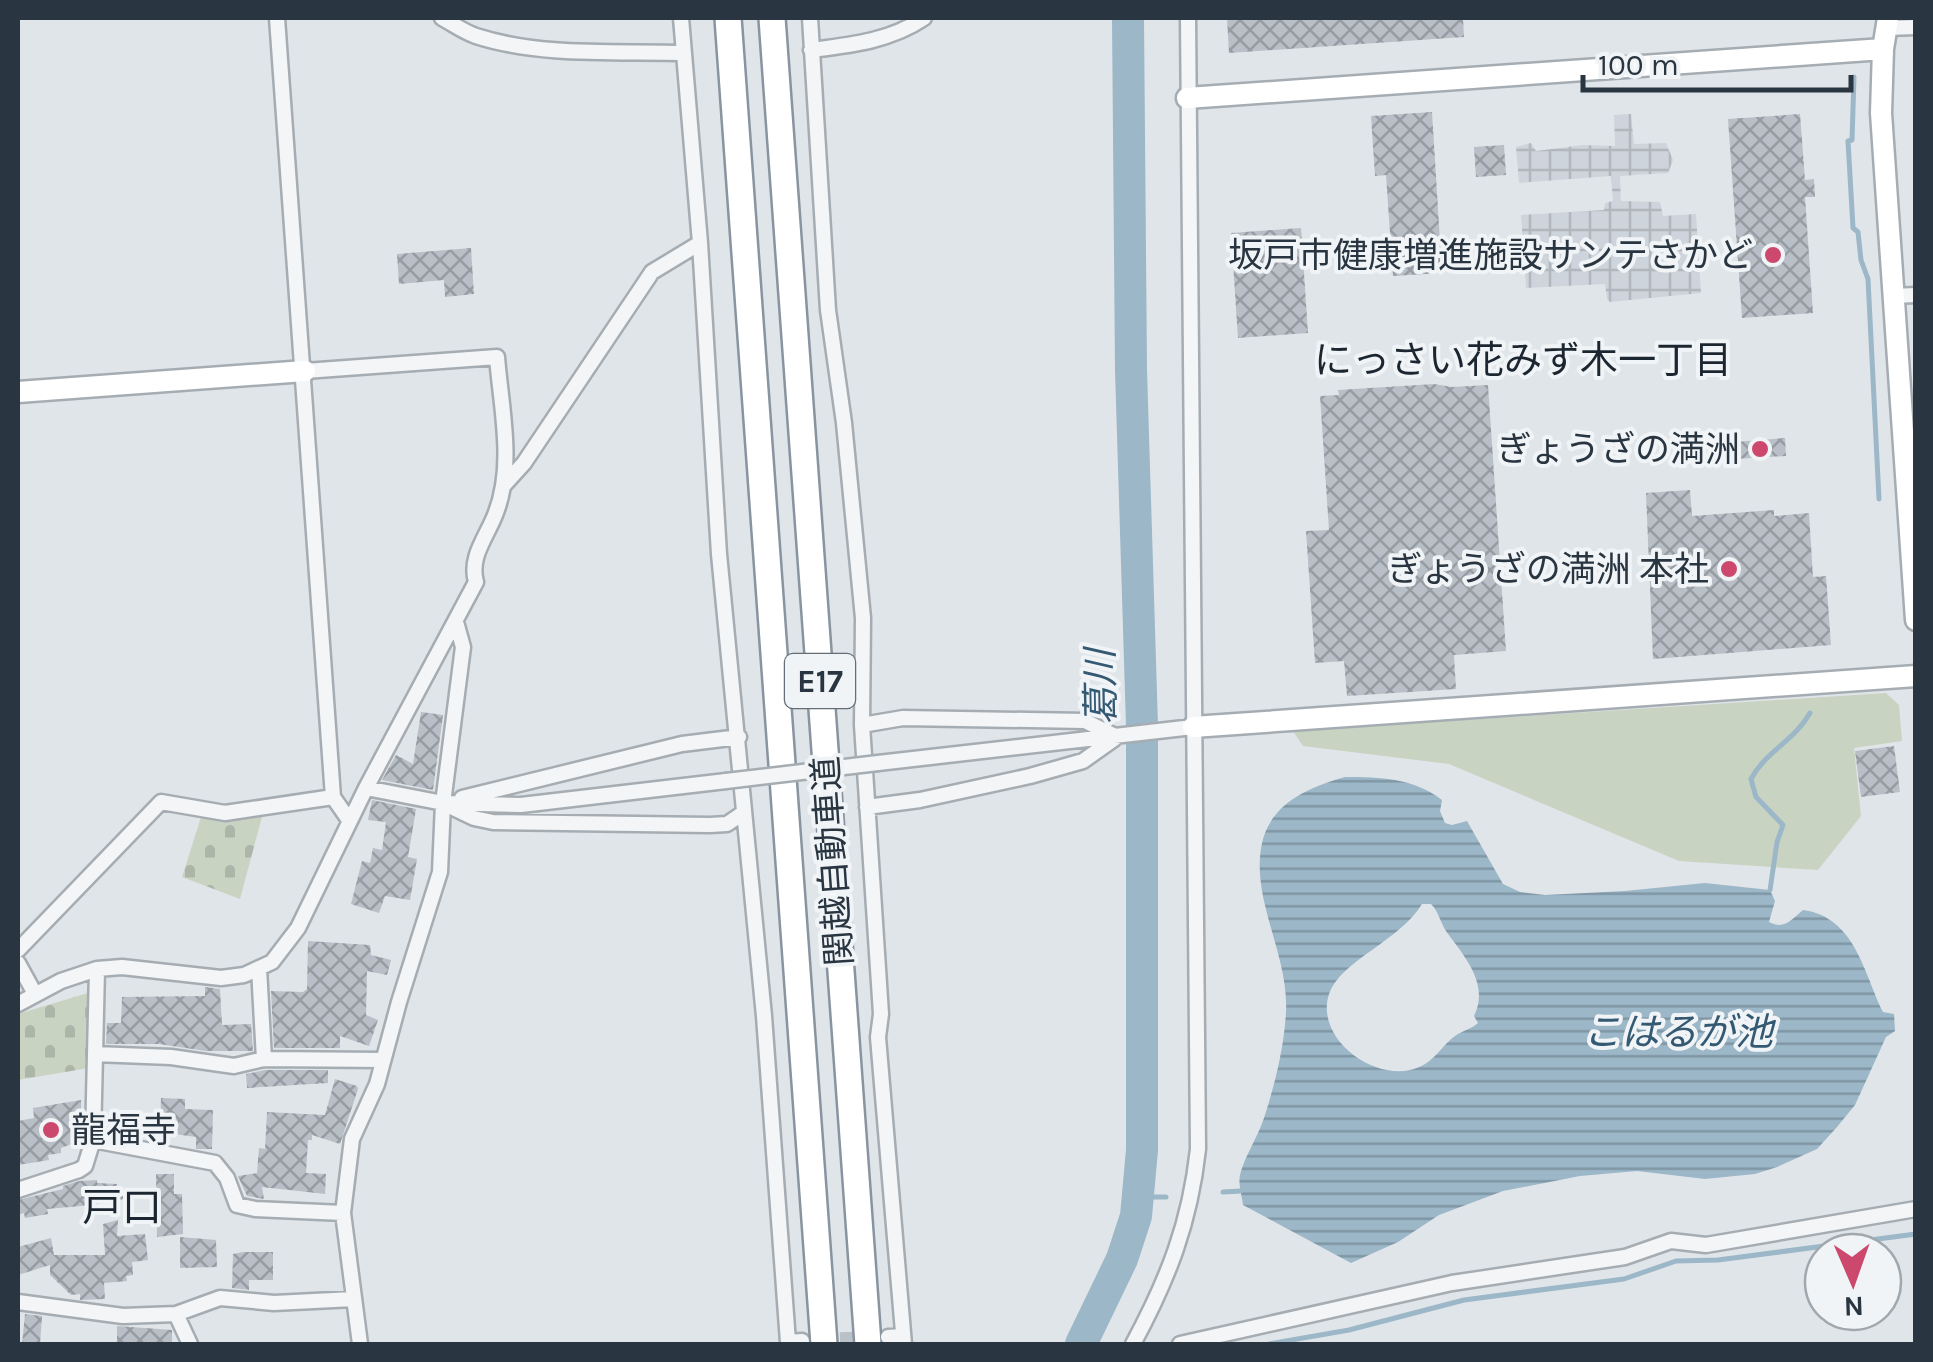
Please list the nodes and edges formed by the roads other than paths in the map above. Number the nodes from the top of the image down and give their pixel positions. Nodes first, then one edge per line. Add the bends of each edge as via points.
1 (276, 18) edge
2 (442, 18) edge
3 (681, 18) edge
4 (728, 18) edge
5 (772, 18) edge
6 (810, 18) edge
7 (924, 18) edge
8 (1188, 18) edge
9 (1916, 27) edge
10 (1886, 32) edge
11 (811, 50) junction
12 (684, 53) junction
13 (1187, 98) junction
14 (700, 244) junction
15 (1916, 295) edge
16 (1892, 296) junction
17 (304, 370) junction
18 (18, 392) edge
19 (503, 486) junction
20 (1914, 552) edge
21 (1916, 620) edge
22 (456, 622) junction
23 (1916, 676) edge
24 (862, 725) junction
25 (1185, 729) junction
26 (1119, 736) junction
27 (739, 737) junction
28 (366, 788) junction
29 (333, 797) junction
30 (443, 803) junction
31 (867, 808) junction
32 (744, 814) junction
33 (349, 820) junction
34 (18, 950) edge
35 (18, 963) edge
36 (259, 968) junction
37 (97, 969) junction
38 (35, 994) junction
39 (18, 1004) edge
40 (95, 1054) junction
41 (264, 1059) junction
42 (384, 1060) junction
43 (94, 1140) junction
44 (18, 1190) edge
45 (1916, 1209) edge
46 (342, 1212) junction
47 (354, 1299) junction
48 (18, 1302) edge
49 (176, 1314) junction
50 (891, 1340) edge
51 (813, 1343) edge
52 (190, 1344) edge
53 (360, 1344) edge
54 (1133, 1344) edge
55 (1180, 1344) edge

1 - 17 street
2 - 12 street via 474,35 514,44
3 - 12 street
4 - 51 highway, 関越自動車道 / E17
5 - 50 highway, 関越自動車道 / E17
6 - 11 street
7 - 11 street via 892,35
8 - 13 street
9 - 10 street
10 - 13 street
10 - 16 street via 1881,113
11 - 24 street via 828,310 863,618
12 - 14 street
13 - 25 street
14 - 19 street via 652,272
14 - 27 street via 719,554
15 - 16 street
16 - 20 street
17 - 18 street
17 - 19 street via 498,357
17 - 29 street
19 - 22 street via 477,552 476,582
20 - 21 street
22 - 28 street
22 - 30 street via 463,648
23 - 25 street
24 - 26 street via 904,718 1085,721
24 - 31 street
25 - 26 street
25 - 54 street via 1198,1149 1172,1268
26 - 30 street, bridge via 521,805
26 - 31 street via 1083,761
27 - 30 street via 682,744
27 - 32 street
28 - 30 street
28 - 33 street
29 - 33 street
29 - 34 street via 226,813 160,802
30 - 32 street via 493,822 692,826 727,824
30 - 42 street via 440,872
31 - 50 street
32 - 51 street via 788,1342
33 - 36 street via 298,928 272,962
35 - 38 street
36 - 37 street via 221,978
36 - 41 street
37 - 38 street
37 - 40 street
38 - 39 street
40 - 41 street via 234,1066
40 - 43 street
41 - 42 street
42 - 46 street via 352,1140
43 - 44 street via 79,1170
43 - 46 street via 215,1163 238,1205
45 - 55 street via 1706,1244 1671,1241 1625,1257 1452,1283
46 - 47 street
47 - 49 street via 274,1304 220,1298
47 - 53 street
48 - 49 street via 123,1316
49 - 52 street

